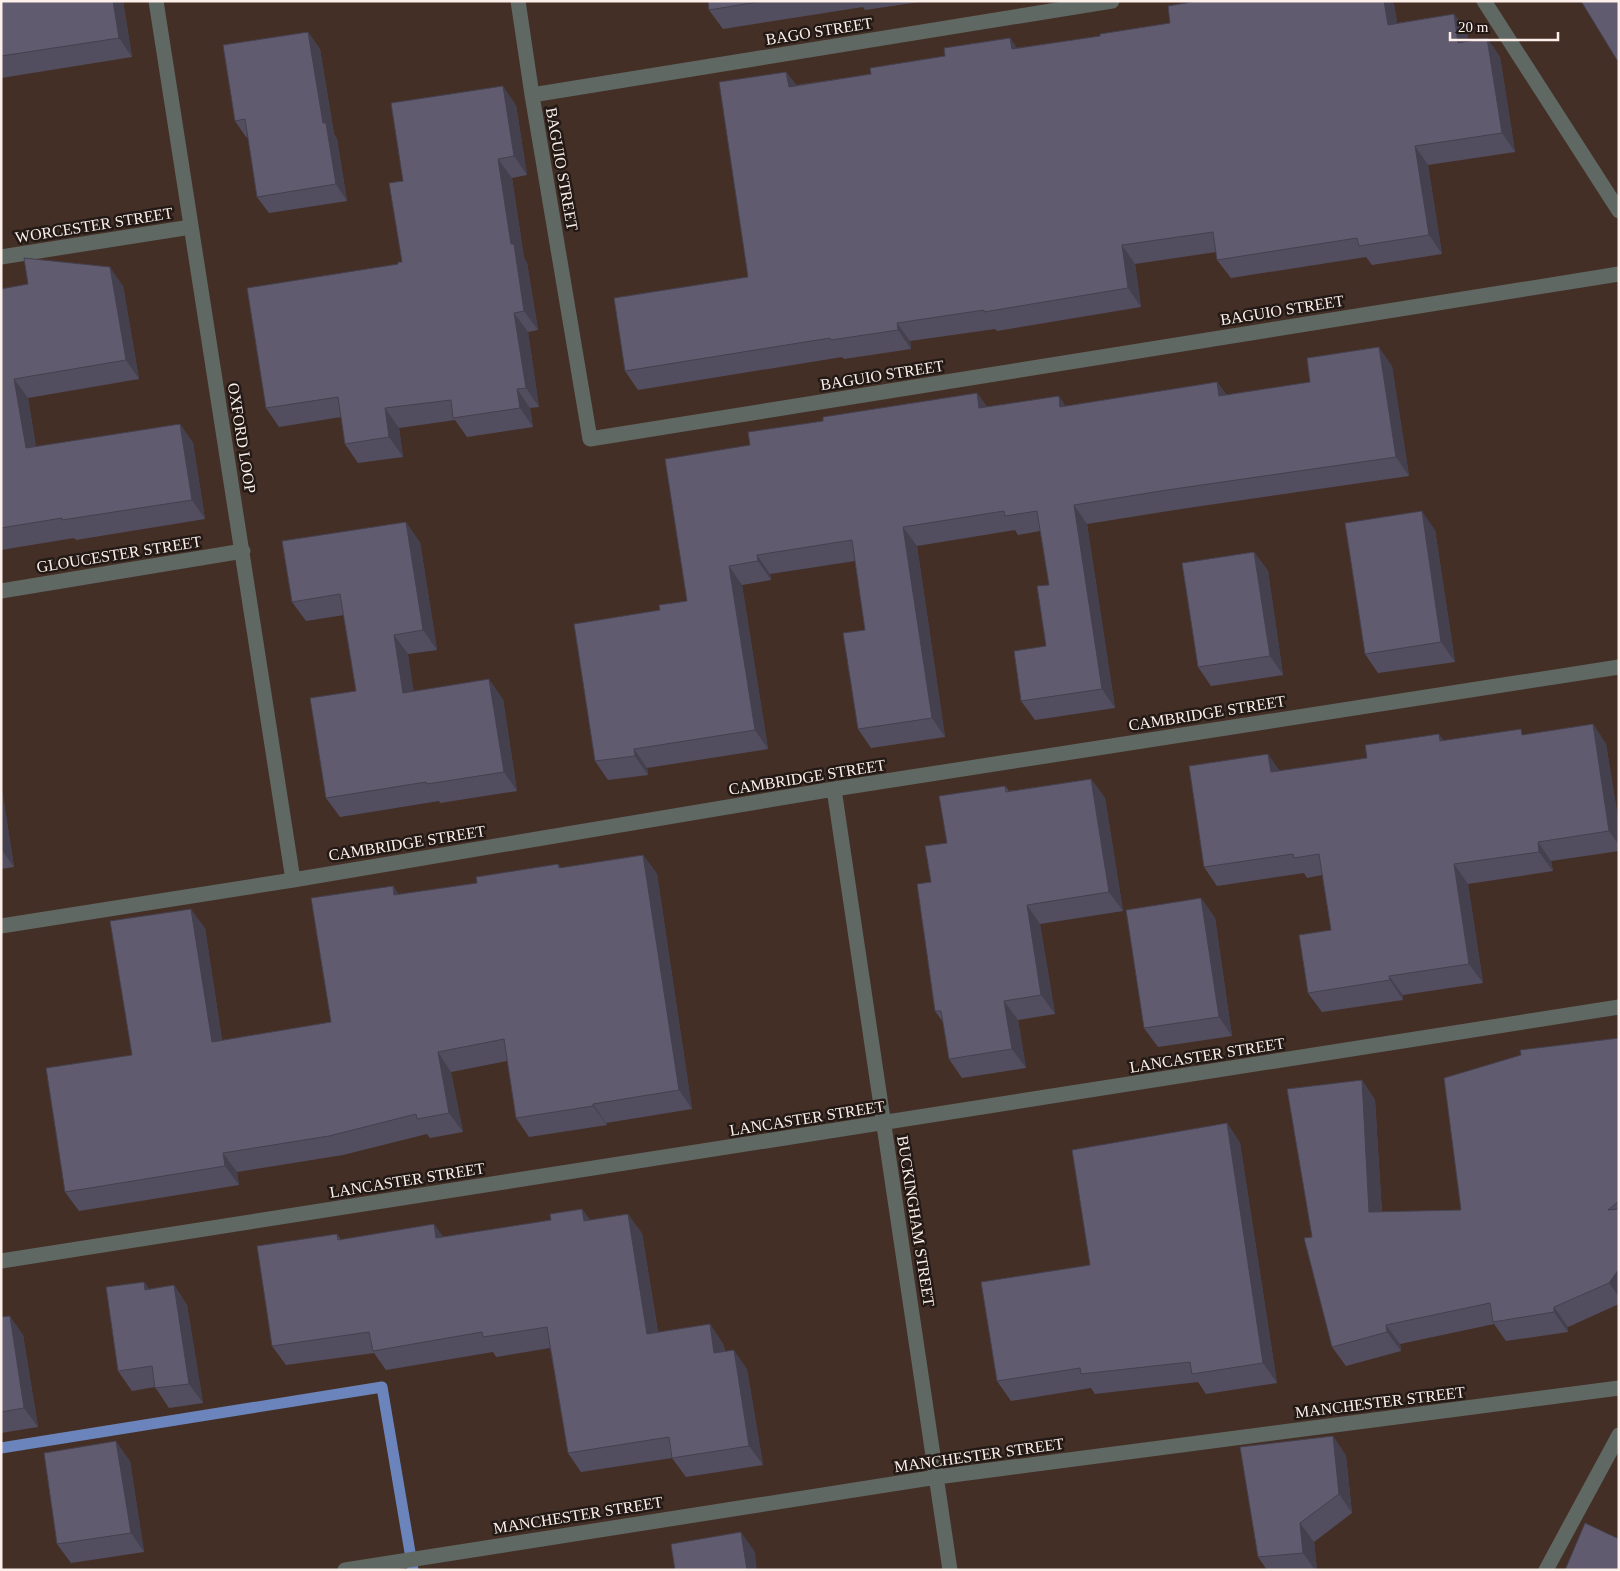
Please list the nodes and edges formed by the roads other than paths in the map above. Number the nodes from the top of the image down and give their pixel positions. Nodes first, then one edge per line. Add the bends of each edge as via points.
1 (156, 1) edge
2 (518, 1) edge
3 (1112, 1) edge
4 (1484, 1) edge
5 (532, 95) junction
6 (1619, 211) edge
7 (191, 227) junction
8 (1, 257) edge
9 (1619, 274) edge
10 (242, 551) junction
11 (1, 591) edge
12 (1619, 667) edge
13 (834, 789) junction
14 (293, 880) junction
15 (1, 926) edge
16 (1619, 1007) edge
17 (884, 1124) junction
18 (1, 1261) edge
19 (1619, 1388) edge
20 (1619, 1435) edge
21 (937, 1477) junction
22 (345, 1570) edge
23 (950, 1570) edge
24 (1546, 1570) edge

1 - 7 street, OXFORD LOOP
2 - 5 street, BAGUIO STREET
3 - 5 street, BAGO STREET
4 - 6 street
5 - 9 street, BAGUIO STREET via 590,439
7 - 8 street, WORCESTER STREET
7 - 10 street, OXFORD LOOP
10 - 11 street, GLOUCESTER STREET
10 - 14 street, OXFORD LOOP
12 - 13 street, CAMBRIDGE STREET
13 - 14 street, CAMBRIDGE STREET
13 - 17 street, BUCKINGHAM STREET
14 - 15 street, CAMBRIDGE STREET
16 - 17 street, LANCASTER STREET
17 - 18 street, LANCASTER STREET
17 - 21 street, BUCKINGHAM STREET
19 - 21 street, MANCHESTER STREET
20 - 24 street
21 - 22 street, MANCHESTER STREET
21 - 23 street, BUCKINGHAM STREET

